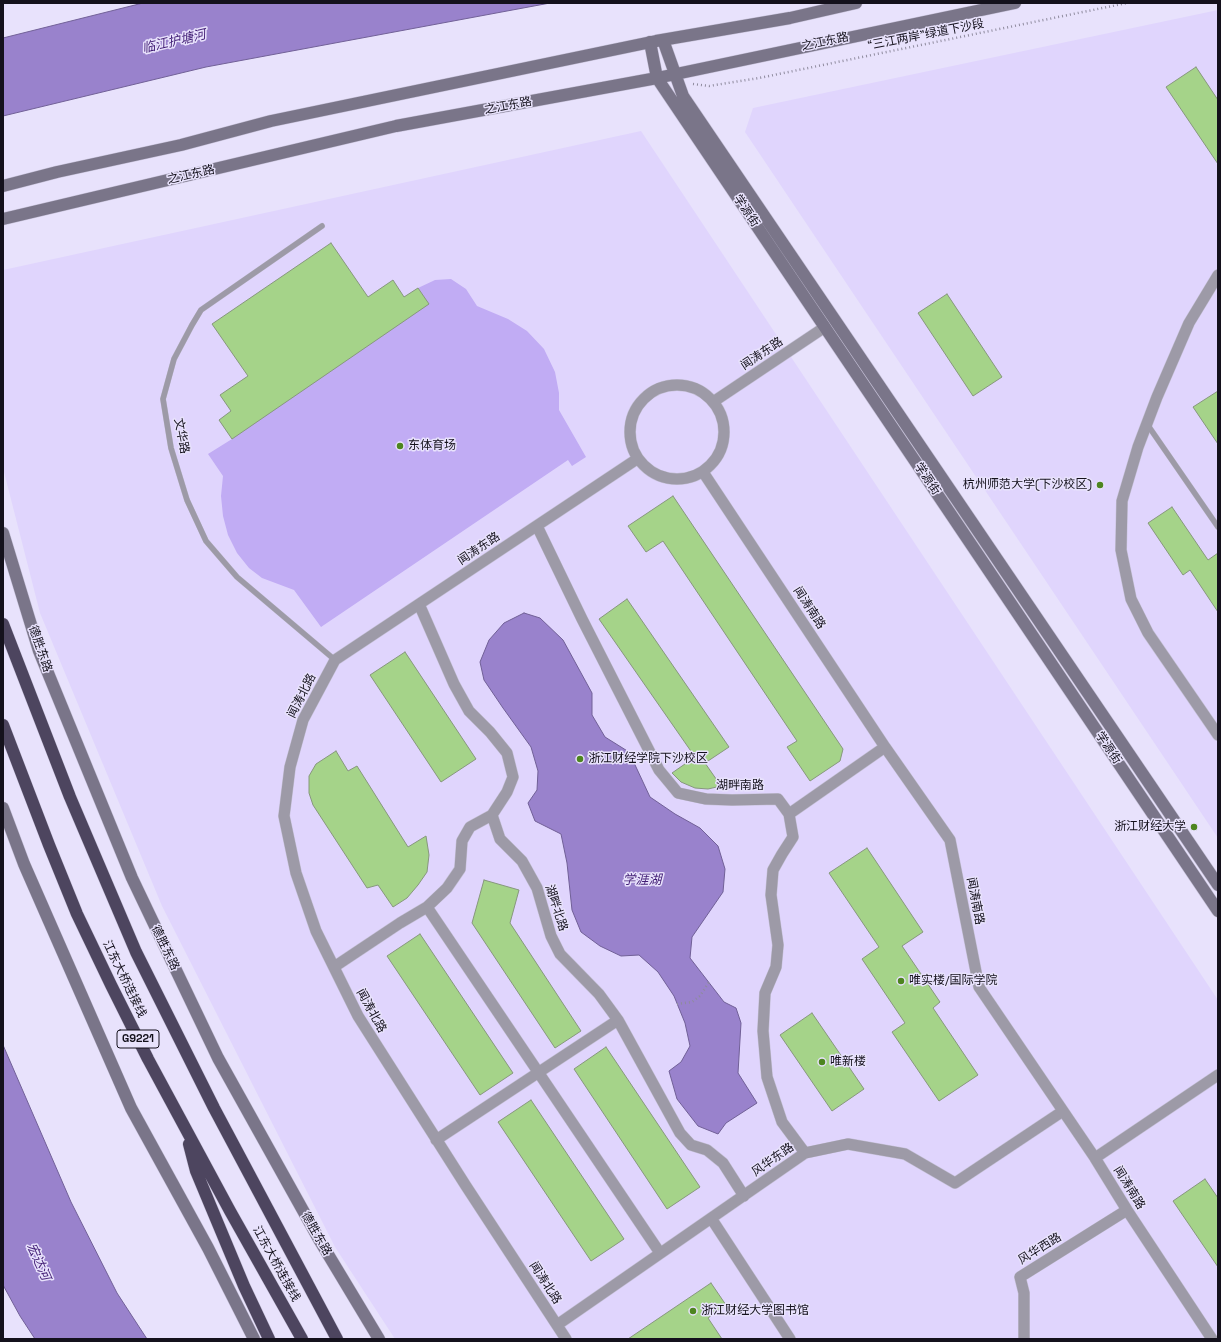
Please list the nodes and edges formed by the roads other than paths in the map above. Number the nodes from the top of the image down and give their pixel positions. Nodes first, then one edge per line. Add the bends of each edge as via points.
1 (856, 3) edge
2 (1015, 3) edge
3 (664, 40) junction
4 (650, 42) junction
5 (657, 78) junction
6 (676, 78) junction
7 (3, 186) edge
8 (3, 219) edge
9 (322, 226) dead end
10 (1218, 275) edge
11 (825, 327) junction
12 (712, 402) junction
13 (1146, 424) junction
14 (637, 459) junction
15 (703, 472) junction
16 (537, 526) junction
17 (1218, 527) edge
18 (3, 533) edge
19 (419, 604) junction
20 (3, 624) edge
21 (335, 660) junction
22 (3, 725) edge
23 (1218, 735) edge
24 (885, 747) junction
25 (3, 808) edge
26 (789, 814) junction
27 (492, 815) junction
28 (1218, 885) edge
29 (427, 907) junction
30 (1218, 911) edge
31 (334, 967) junction
32 (618, 1020) junction
33 (538, 1072) junction
34 (1218, 1075) edge
35 (1063, 1111) junction
36 (184, 1125) junction
37 (436, 1140) junction
38 (805, 1153) junction
39 (1095, 1158) junction
40 (744, 1196) junction
41 (1127, 1210) junction
42 (711, 1218) junction
43 (660, 1253) junction
44 (296, 1260) junction
45 (557, 1325) junction
46 (254, 1339) edge
47 (269, 1339) edge
48 (302, 1339) edge
49 (337, 1339) edge
50 (346, 1339) edge
51 (380, 1339) edge
52 (566, 1339) edge
53 (790, 1339) edge
54 (1024, 1339) edge
55 (1212, 1339) edge

1 - 3 main road via 790,18
2 - 6 main road, 之江东路
3 - 4 main road
3 - 6 main road
4 - 5 main road, 学源街
4 - 7 main road via 271,121 181,145
5 - 6 main road, 之江东路
5 - 8 main road, 之江东路 via 396,126
5 - 11 main road, 学源街
6 - 28 main road via 682,96
9 - 21 lane, 文华路 via 201,310 174,359 163,399 171,448 187,500 206,541 237,577
10 - 13 street via 1189,323
11 - 12 street, 闻涛东路
11 - 30 main road, 学源街
12 - 14 street via 700,392 686,386 670,385 655,390 642,400 633,413 629,428 631,444
12 - 15 street via 721,415 724,431 722,447 715,461
13 - 17 lane
13 - 23 street via 1122,501 1121,550 1131,599 1148,633
14 - 15 street via 647,470 660,477 675,480 690,478
14 - 16 street, 闻涛东路
15 - 24 street, 闻涛南路
16 - 19 street, 闻涛东路
16 - 26 street, 湖畔南路 via 659,770 678,793 706,799 778,799
18 - 51 main road, 德胜东路 via 39,651 132,878 218,1058 320,1242
19 - 21 street, 闻涛东路
19 - 27 street via 454,684 469,711 507,752 514,777
20 - 44 highway, 江东大桥连接线 / G9221 via 70,797 136,952 214,1108
21 - 31 street, 闻涛北路 via 302,720 290,767 284,816 296,873 316,931
22 - 36 highway, 江东大桥连接线 / G9221 via 77,914 148,1059
24 - 26 street
24 - 35 street, 闻涛南路 via 950,840 979,987
25 - 46 main road via 24,864 131,1108 208,1248
26 - 38 street, 湖畔南路 via 793,837 773,870 771,895 778,945 776,967 765,992 763,1031 767,1077 782,1122
27 - 29 street via 470,827 462,841 460,869 447,888
27 - 32 street, 湖畔北路 via 500,839 522,861 538,888 551,936 560,954 599,994
29 - 31 street
29 - 33 street
31 - 37 street, 闻涛北路 via 358,1016
32 - 33 street
32 - 40 street, 湖畔北路 via 680,1133 691,1145 707,1150 723,1164
33 - 37 street
33 - 43 street
34 - 39 street
35 - 38 street, 风华东路 via 955,1183 905,1154 848,1144
35 - 39 street, 闻涛南路
36 - 47 highway via 196,1171
36 - 48 highway, 江东大桥连接线 / G9221
37 - 45 street, 闻涛北路
38 - 40 street, 风华东路
39 - 41 street, 闻涛南路
40 - 42 street, 风华东路
41 - 54 street, 风华西路 via 1020,1277 1024,1293
41 - 55 street, 闻涛南路
42 - 43 street, 风华东路
42 - 53 street
43 - 45 street, 风华东路
44 - 49 highway, 江东大桥连接线 / G9221
44 - 50 highway, 江东大桥连接线
45 - 52 street, 闻涛北路

